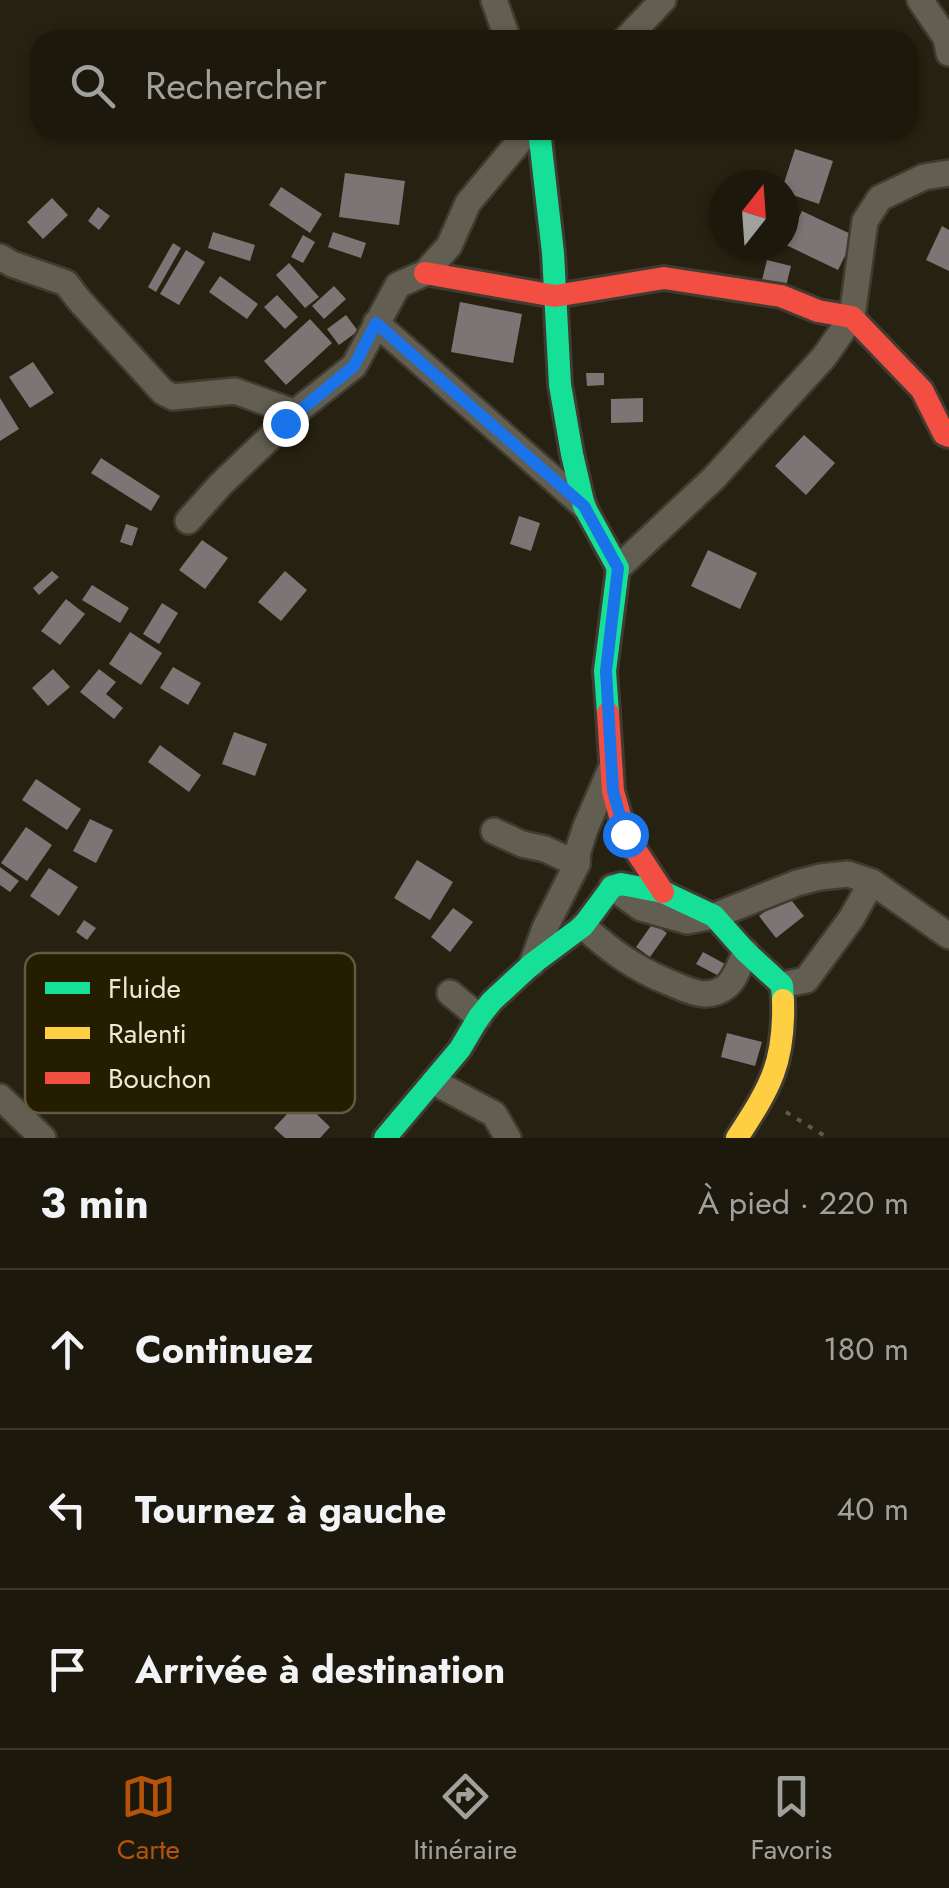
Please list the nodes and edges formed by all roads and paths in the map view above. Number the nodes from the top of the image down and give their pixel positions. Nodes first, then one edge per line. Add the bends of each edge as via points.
1 (494, 0) edge
2 (662, 0) edge
3 (920, 0) edge
4 (504, 30) edge
5 (634, 30) edge
6 (949, 53) edge
7 (521, 140) edge
8 (540, 140) edge
9 (949, 174) edge
10 (0, 256) edge
11 (424, 273) junction
12 (555, 296) junction
13 (852, 317) junction
14 (376, 323) junction
15 (296, 413) junction
16 (949, 436) edge
17 (584, 506) junction
18 (188, 521) dead end
19 (618, 568) junction
20 (611, 769) junction
21 (494, 831) dead end
22 (625, 834) junction
23 (577, 864) junction
24 (872, 882) junction
25 (616, 885) junction
26 (664, 892) junction
27 (714, 916) junction
28 (583, 926) junction
29 (949, 936) edge
30 (746, 952) junction
31 (532, 964) junction
32 (782, 986) junction
33 (450, 993) dead end
34 (479, 1017) junction
35 (434, 1082) junction
36 (770, 1086) junction
37 (0, 1097) edge
38 (43, 1138) edge
39 (385, 1138) edge
40 (508, 1138) edge
41 (736, 1138) edge
42 (828, 1138) edge

1 - 4 street
2 - 5 street
3 - 6 street
7 - 11 street via 468,203 450,246
8 - 12 street
9 - 13 street via 924,177 880,198 865,221
10 - 15 street via 66,283 163,392 173,397 235,391
11 - 12 street
11 - 14 street via 398,285
12 - 13 street via 664,278 781,296
12 - 17 street via 560,385
13 - 16 street via 922,390
13 - 19 street via 714,478
14 - 15 street via 354,366
14 - 17 street
15 - 18 street
17 - 19 street
19 - 20 street via 606,671
20 - 22 street
20 - 23 street
21 - 23 street
22 - 25 street
22 - 26 street
23 - 31 street
24 - 27 street via 848,874 820,877
24 - 29 street
24 - 32 street via 806,980
25 - 26 street
25 - 27 street via 641,908 664,916
25 - 28 street
26 - 27 street
27 - 30 street
28 - 30 street via 651,976 693,994 716,993 730,983
28 - 31 street
30 - 32 street
31 - 34 street
32 - 36 street via 782,1048
33 - 34 street
34 - 35 street
35 - 39 street
35 - 40 street via 494,1114
36 - 41 street
36 - 42 path via 785,1111
37 - 38 street

